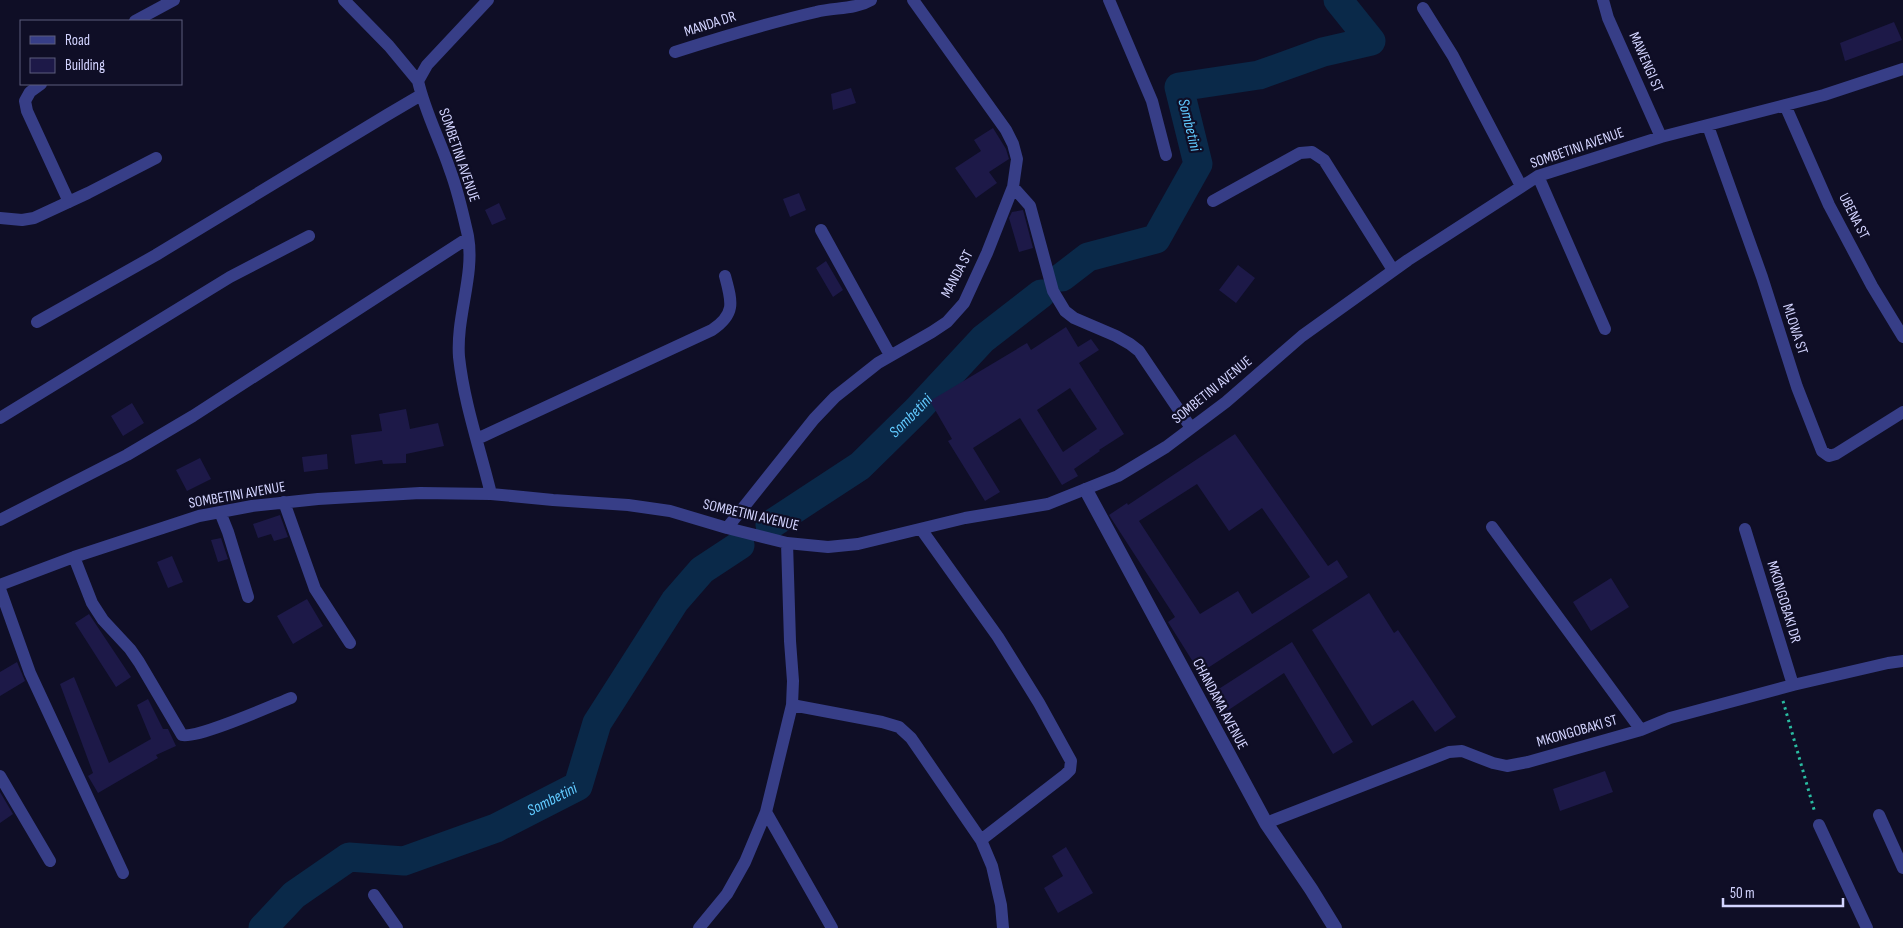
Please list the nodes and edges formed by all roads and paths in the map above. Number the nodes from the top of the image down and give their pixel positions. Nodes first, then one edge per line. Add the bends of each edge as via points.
1 (174, 0) edge
2 (344, 0) edge
3 (488, 0) edge
4 (872, 0) edge
5 (913, 0) edge
6 (1109, 0) edge
7 (1603, 0) edge
8 (1423, 8) dead end
9 (137, 20) edge
10 (675, 52) dead end
11 (1903, 70) edge
12 (418, 81) junction
13 (40, 85) edge
14 (421, 95) junction
15 (1785, 105) junction
16 (1708, 126) junction
17 (1661, 137) junction
18 (1166, 155) dead end
19 (156, 158) dead end
20 (1538, 176) junction
21 (1521, 186) junction
22 (1013, 187) junction
23 (1213, 200) dead end
24 (69, 202) junction
25 (0, 218) edge
26 (822, 230) dead end
27 (309, 236) dead end
28 (468, 238) junction
29 (1393, 270) junction
30 (725, 276) dead end
31 (37, 322) dead end
32 (1604, 329) dead end
33 (1903, 336) edge
34 (890, 355) junction
35 (1903, 412) edge
36 (0, 418) edge
37 (1191, 428) junction
38 (477, 439) junction
39 (1086, 490) junction
40 (491, 494) junction
41 (284, 502) junction
42 (220, 512) junction
43 (0, 520) edge
44 (1492, 527) dead end
45 (727, 528) junction
46 (922, 528) junction
47 (1745, 529) dead end
48 (787, 542) junction
49 (74, 557) junction
50 (0, 585) edge
51 (0, 589) edge
52 (248, 597) dead end
53 (350, 643) dead end
54 (1903, 661) edge
55 (1793, 685) junction
56 (1779, 689) junction
57 (290, 698) dead end
58 (792, 706) junction
59 (1641, 730) junction
60 (0, 776) edge
61 (766, 812) junction
62 (1880, 815) dead end
63 (1266, 823) junction
64 (1819, 825) joint
65 (981, 840) junction
66 (50, 861) dead end
67 (1903, 868) edge
68 (123, 873) dead end
69 (374, 895) dead end
70 (397, 928) edge
71 (699, 928) edge
72 (832, 928) edge
73 (1003, 928) edge
74 (1335, 928) edge
75 (1867, 928) edge

1 - 9 street
2 - 12 street
3 - 12 street via 427,65
4 - 10 street, MANDA DR via 748,29
5 - 22 street, MANDA ST via 1006,130 1017,159
6 - 18 street via 1152,101
7 - 17 street, MAWENGI ST
8 - 21 street via 1453,56
11 - 15 street, SOMBETINI AVENUE
12 - 14 street, SOMBETINI AVENUE
13 - 24 street via 25,101 27,111
14 - 28 street, SOMBETINI AVENUE via 450,170
14 - 31 street via 156,255
15 - 16 street, SOMBETINI AVENUE
15 - 33 street, UBENA ST via 1829,205
16 - 17 street, SOMBETINI AVENUE
16 - 35 street, MLOWA ST via 1822,451 1829,456 1836,454
17 - 20 street, SOMBETINI AVENUE
19 - 24 street
20 - 21 street, SOMBETINI AVENUE
20 - 32 street
21 - 29 street, SOMBETINI AVENUE
22 - 34 street, MANDA ST via 964,303 947,322
22 - 37 street via 1030,206 1053,291 1065,311 1139,351
23 - 29 street via 1300,153 1312,152 1324,160
24 - 25 street via 28,220
26 - 34 street
27 - 36 street via 230,277
28 - 38 street, SOMBETINI AVENUE via 470,264 462,306 459,357
28 - 43 street via 193,416 127,455
29 - 37 street, SOMBETINI AVENUE via 1302,336
30 - 38 street via 732,299 730,311 724,322 712,330
34 - 45 street, MANDA ST via 835,398 814,419
37 - 39 street, SOMBETINI AVENUE via 1118,476
38 - 40 street, SOMBETINI AVENUE
39 - 46 street, SOMBETINI AVENUE via 1048,504
39 - 63 street, CHANDAMA AVENUE
40 - 41 street, SOMBETINI AVENUE via 420,493
40 - 45 street, SOMBETINI AVENUE via 670,511
41 - 42 street, SOMBETINI AVENUE
41 - 53 street via 315,588
42 - 49 street, SOMBETINI AVENUE
42 - 52 street
44 - 59 street
45 - 48 street, SOMBETINI AVENUE
46 - 48 street, SOMBETINI AVENUE via 858,544 828,547
46 - 65 street via 998,637 1071,761 1070,770 1065,775
47 - 55 street, MKONGOBAKI DR
48 - 58 street
49 - 50 street, SOMBETINI AVENUE
49 - 57 street via 92,603 139,662 182,735 229,724
51 - 68 street via 30,673
54 - 55 street, MKONGOBAKI ST
55 - 56 street, MKONGOBAKI ST
56 - 59 street, MKONGOBAKI ST via 1670,718
56 - 64 path
58 - 61 street
58 - 65 street via 899,727 920,749
59 - 63 street, MKONGOBAKI ST via 1507,766 1462,751 1448,752
60 - 66 street
61 - 71 street via 745,862 727,894
61 - 72 street
62 - 67 street
63 - 74 street, CHANDAMA AVENUE
64 - 75 street
65 - 73 street via 992,866
69 - 70 street

